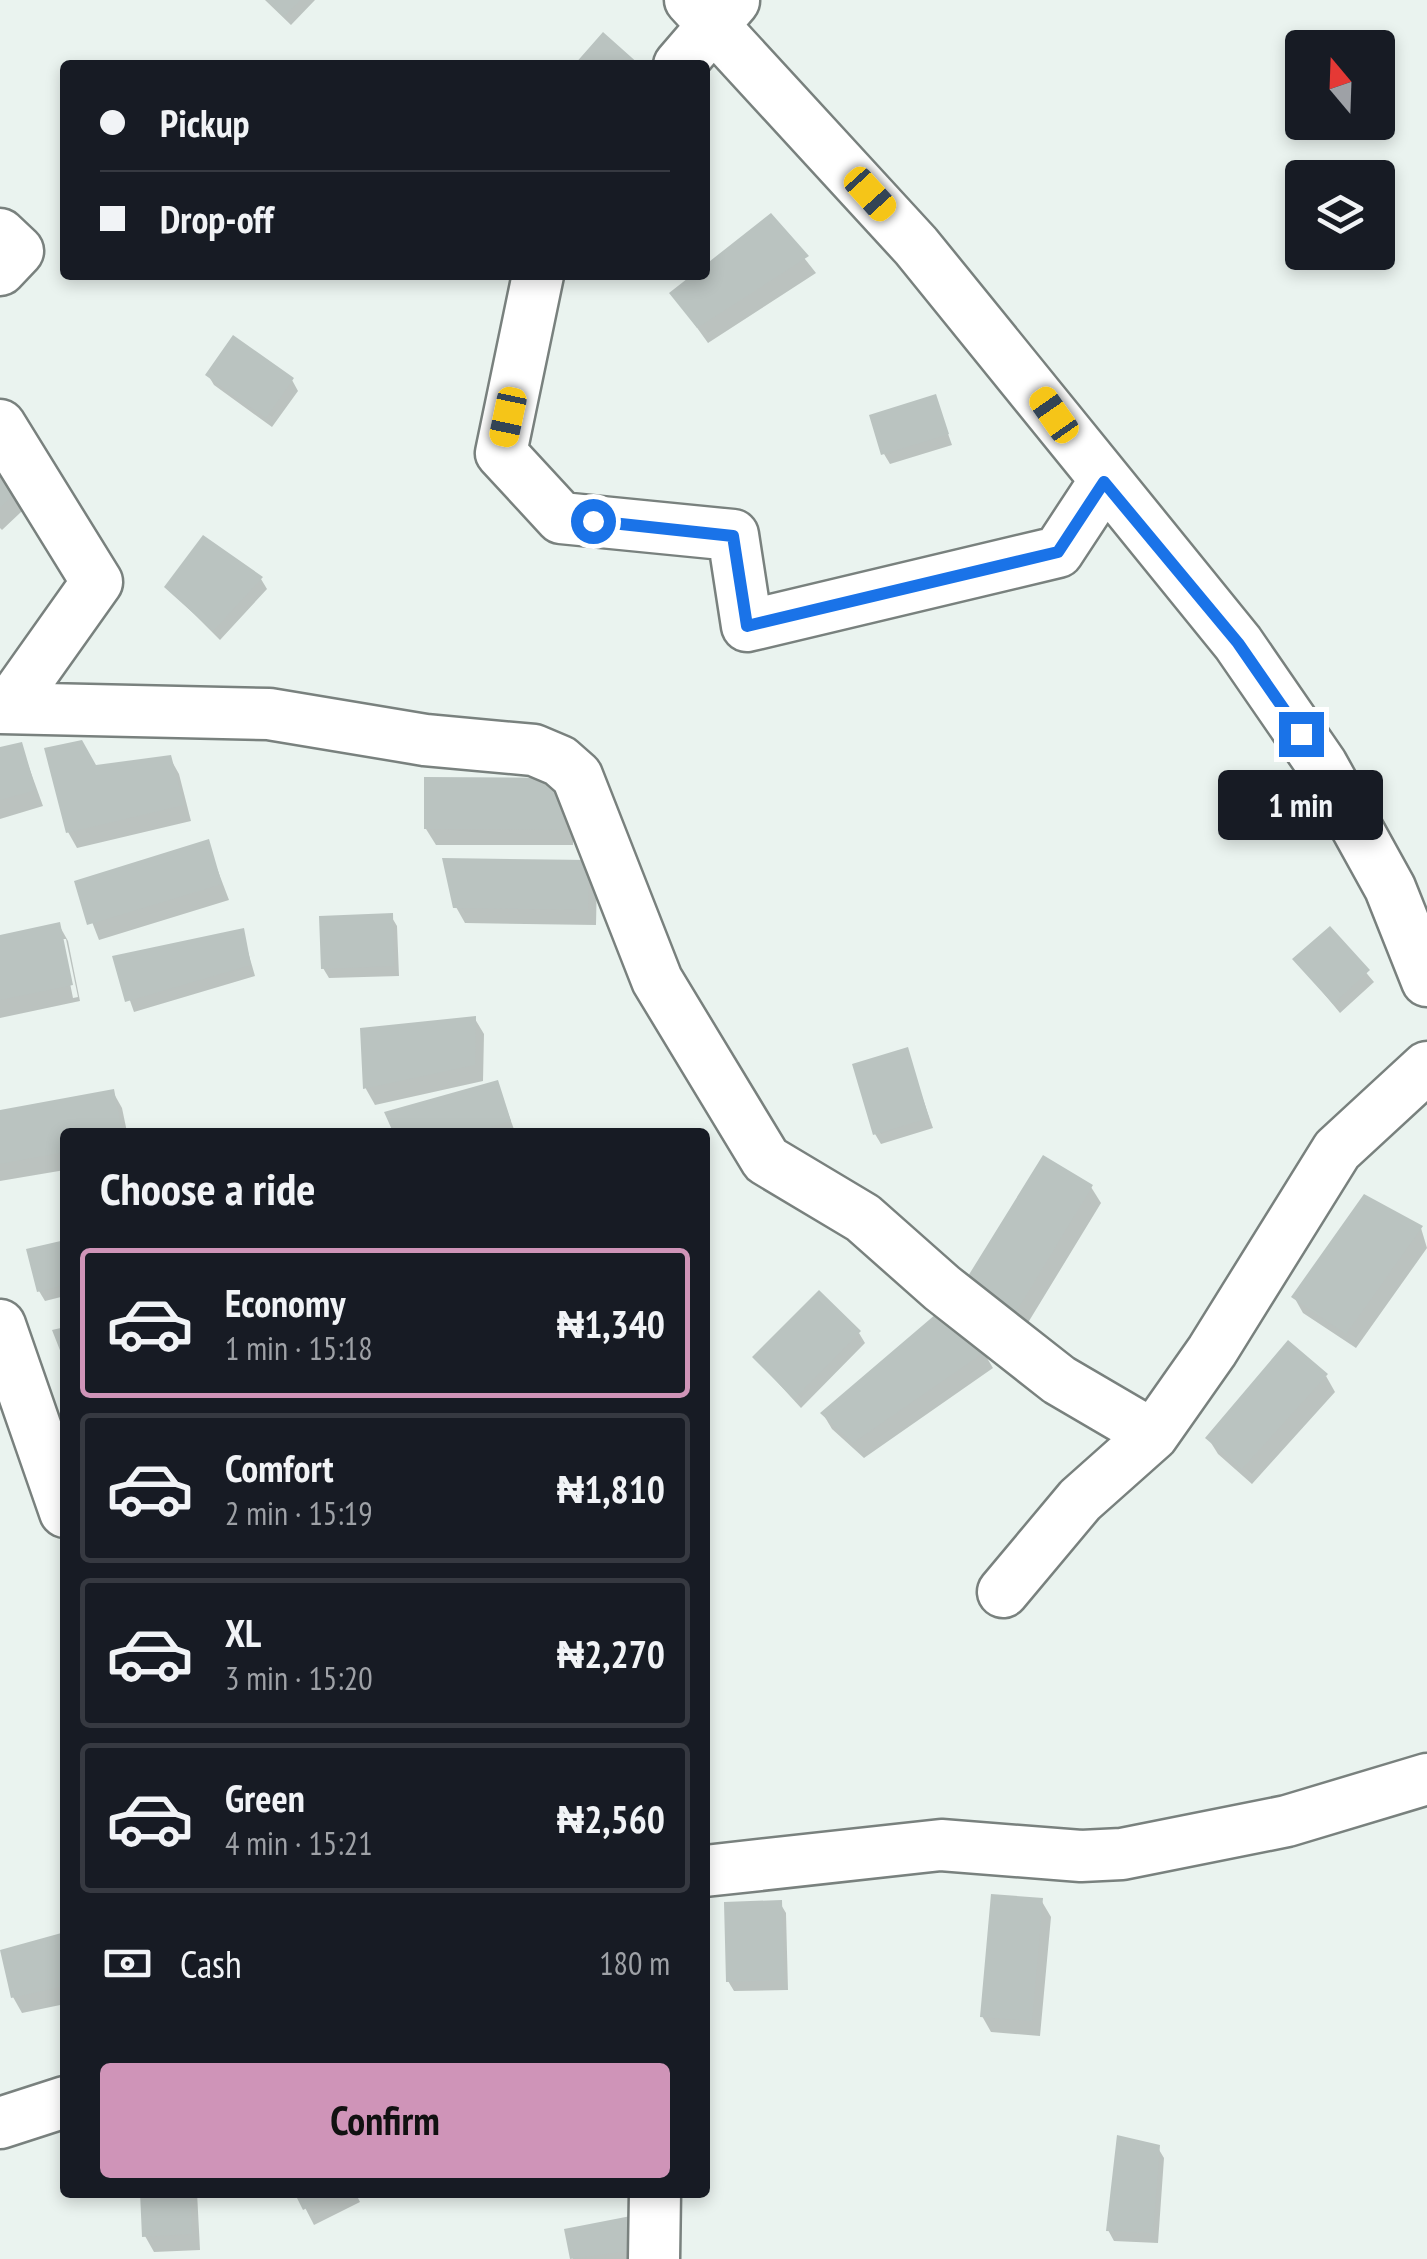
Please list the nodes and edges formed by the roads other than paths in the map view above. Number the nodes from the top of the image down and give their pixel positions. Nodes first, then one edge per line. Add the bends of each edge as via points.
1 (714, 9) edge
2 (682, 60) edge
3 (0, 234) edge
4 (0, 270) edge
5 (537, 280) edge
6 (0, 425) edge
7 (1104, 482) junction
8 (4, 707) edge
9 (1427, 981) edge
10 (1427, 1067) edge
11 (0, 1325) edge
12 (1153, 1435) junction
13 (60, 1498) edge
14 (1004, 1592) dead end
15 (1427, 1778) edge
16 (710, 1871) edge
17 (60, 2104) edge
18 (0, 2123) edge
19 (654, 2198) edge
20 (654, 2259) edge

1 - 2 street
1 - 7 street via 1037,390
3 - 4 street via 18,251
5 - 7 street via 501,452 561,518 733,536 747,626 1058,552
6 - 8 street via 97,582
7 - 9 street via 1238,643 1322,765 1390,888
8 - 12 street via 269,714 534,750 560,761 578,776 657,980 766,1160 863,1218 1059,1380
10 - 12 street via 1338,1150
11 - 13 street
12 - 14 street via 1080,1500
15 - 16 street via 1287,1821 1122,1854 941,1845
17 - 18 street
19 - 20 street

